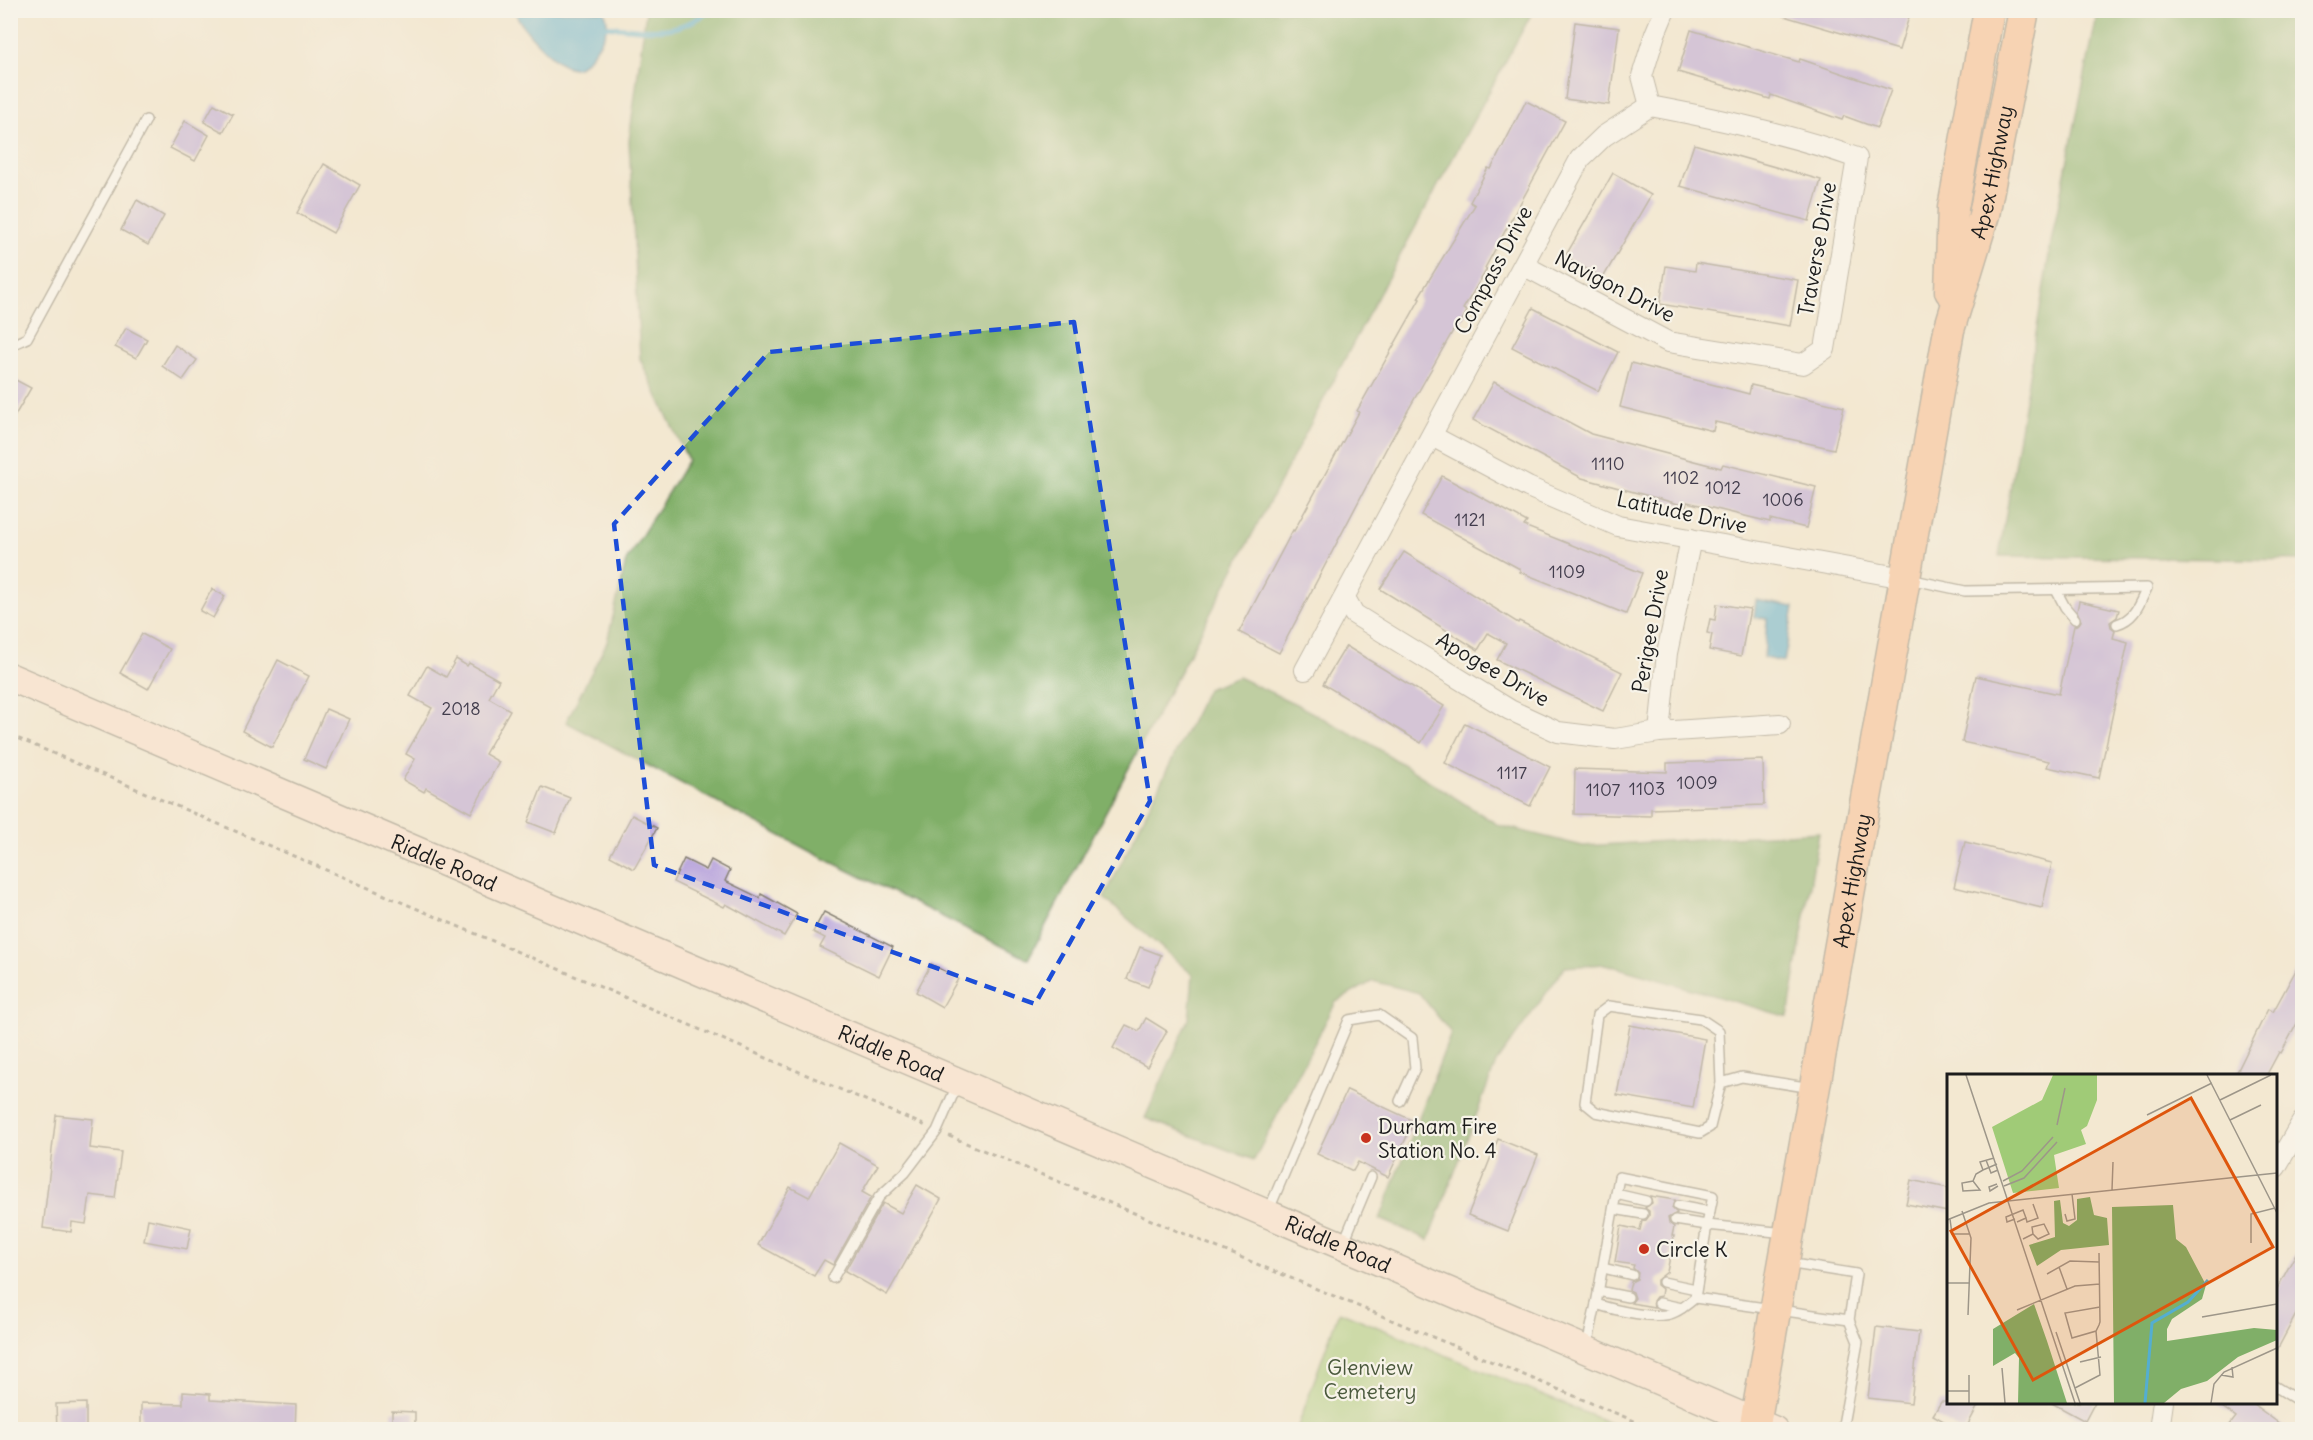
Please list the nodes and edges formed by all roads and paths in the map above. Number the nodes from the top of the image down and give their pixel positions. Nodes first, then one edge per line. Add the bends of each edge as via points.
1 (1665, 10) edge
2 (1989, 10) edge
3 (2024, 10) edge
4 (1650, 106) junction
5 (146, 120) dead end
6 (1523, 265) junction
7 (1949, 330) junction
8 (10, 343) edge
9 (1825, 349) joint
10 (1432, 436) junction
11 (1690, 538) junction
12 (1904, 578) junction
13 (2056, 590) junction
14 (1345, 598) junction
15 (2075, 619) dead end
16 (2117, 624) dead end
17 (1305, 670) dead end
18 (10, 677) edge
19 (1780, 724) dead end
20 (1659, 732) junction
21 (10, 735) edge
22 (959, 1081) junction
23 (1721, 1083) junction
24 (1814, 1088) junction
25 (1400, 1101) dead end
26 (2302, 1122) edge
27 (937, 1131) junction
28 (2277, 1165) edge
29 (1371, 1176) dead end
30 (1617, 1194) junction
31 (1646, 1200) dead end
32 (1678, 1206) dead end
33 (1614, 1209) junction
34 (1268, 1212) junction
35 (1710, 1212) junction
36 (1643, 1214) dead end
37 (1675, 1220) dead end
38 (1707, 1225) junction
39 (1788, 1233) junction
40 (1343, 1244) junction
41 (1783, 1263) junction
42 (1603, 1268) junction
43 (1632, 1275) dead end
44 (833, 1278) dead end
45 (1663, 1282) dead end
46 (1598, 1291) junction
47 (1696, 1294) junction
48 (1628, 1297) dead end
49 (1659, 1303) dead end
50 (1596, 1304) junction
51 (1682, 1308) junction
52 (1774, 1310) junction
53 (1849, 1320) junction
54 (1586, 1349) junction
55 (2277, 1388) edge
56 (2302, 1403) edge
57 (2163, 1404) edge
58 (1761, 1427) edge
59 (1656, 1430) edge
60 (1842, 1430) edge
61 (2159, 1430) edge

1 - 4 street via 1642,76
2 - 7 main road, Apex Highway via 1953,208
3 - 7 main road, Apex Highway via 1984,215
4 - 6 street, Compass Drive via 1604,136 1580,159
4 - 9 street, Traverse Drive via 1720,119 1857,158
5 - 8 lane via 27,338
6 - 9 street, Navigon Drive via 1668,342 1803,364
6 - 10 street, Compass Drive
7 - 12 main road, Apex Highway
10 - 11 street, Latitude Drive via 1528,488 1618,526
10 - 14 street, Compass Drive
11 - 12 street, Latitude Drive
11 - 20 street, Perigee Drive via 1667,653
12 - 13 lane via 1965,591
12 - 24 main road, Apex Highway
13 - 15 lane
13 - 16 lane via 2147,588 2135,614
14 - 17 street, Compass Drive
14 - 20 street, Apogee Drive via 1354,614 1510,710 1558,732 1615,739
18 - 22 main road, Riddle Road
19 - 20 street, Apogee Drive
21 - 27 path
22 - 27 lane
22 - 34 main road, Riddle Road
23 - 23 lane via 1710,1127 1700,1132 1596,1112 1585,1103 1597,1015 1609,1006 1701,1019 1719,1031
23 - 24 lane via 1742,1077
24 - 39 main road, Apex Highway
25 - 34 lane via 1415,1068 1412,1038 1379,1015 1349,1020
26 - 28 street
27 - 44 lane via 905,1173 879,1197
27 - 59 path
29 - 40 lane
30 - 31 lane
30 - 33 lane
30 - 35 lane via 1619,1177 1713,1196
32 - 35 lane
33 - 36 lane
33 - 42 lane
34 - 40 main road, Riddle Road
35 - 38 lane
37 - 38 lane
38 - 39 lane
38 - 47 lane
39 - 41 main road, Apex Highway
40 - 54 main road, Riddle Road
41 - 52 main road, Apex Highway
41 - 53 lane via 1856,1274
42 - 43 lane
42 - 46 lane
45 - 47 lane
46 - 48 lane
46 - 50 lane
47 - 51 lane
47 - 52 lane
49 - 51 lane
50 - 51 lane via 1662,1316
50 - 54 lane
52 - 53 lane
52 - 58 main road, Apex Highway
53 - 60 lane via 1858,1342
54 - 58 main road, Riddle Road
55 - 56 lane
57 - 61 street

